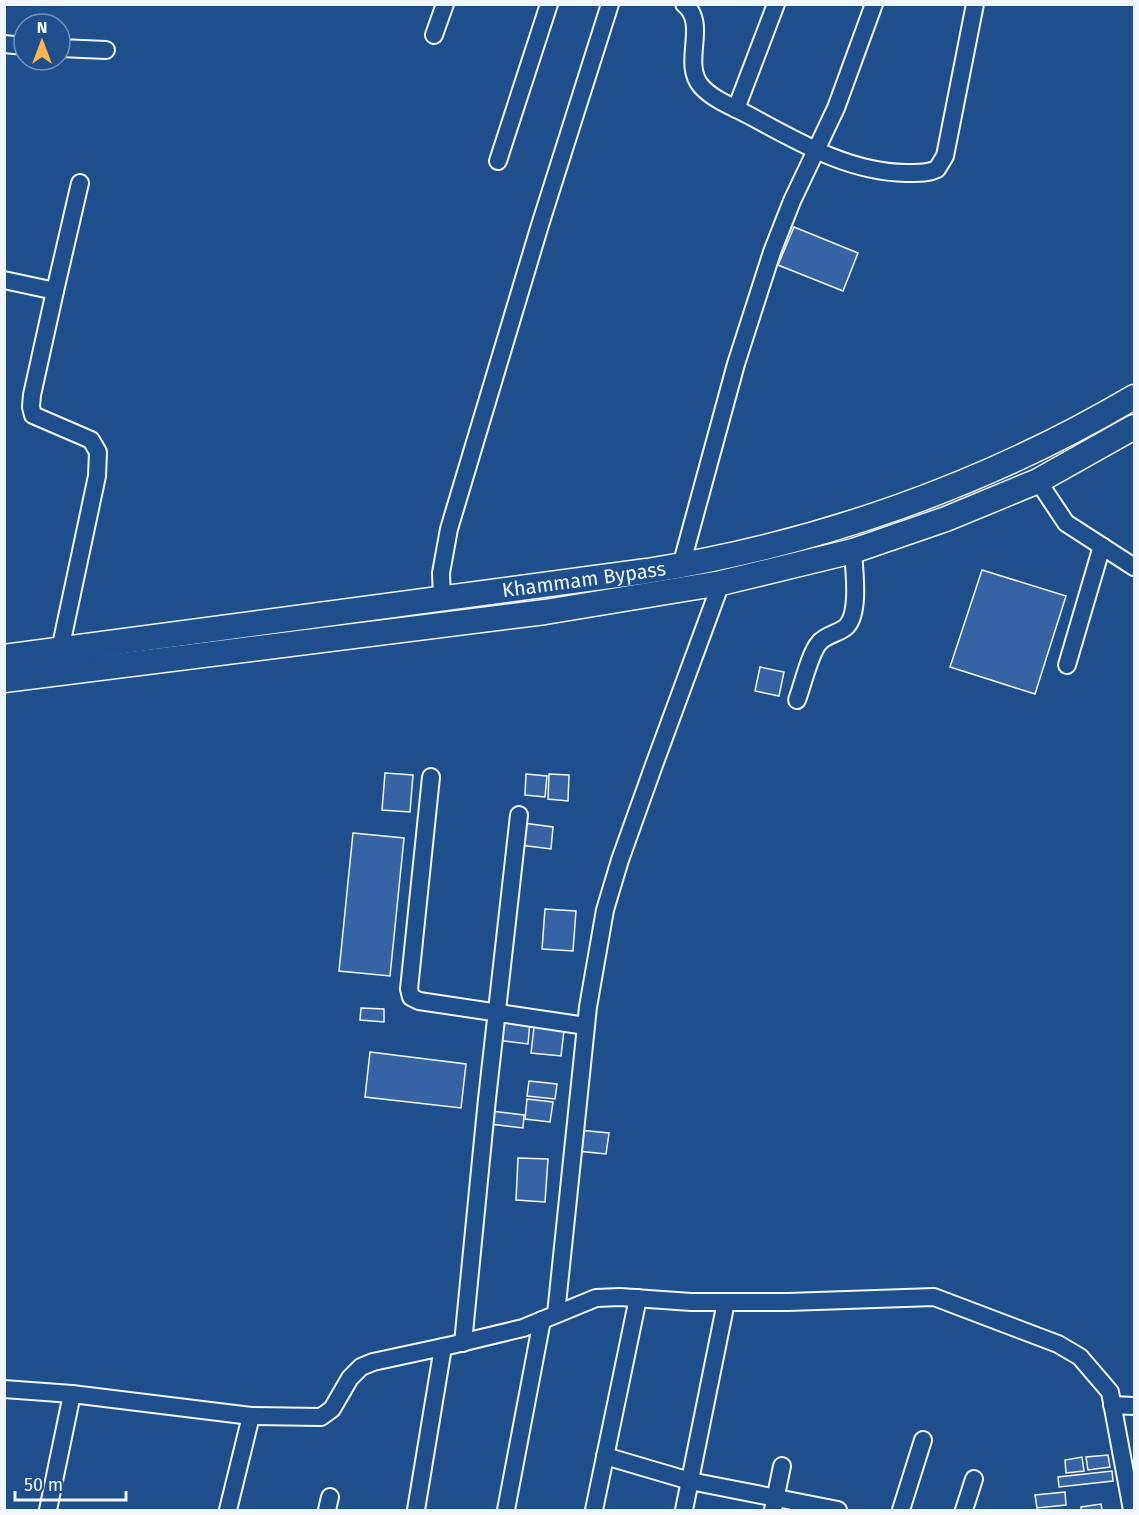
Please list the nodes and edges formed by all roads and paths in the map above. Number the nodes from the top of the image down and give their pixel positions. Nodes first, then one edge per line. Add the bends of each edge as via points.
1 (445, 4) edge
2 (549, 4) edge
3 (610, 4) edge
4 (684, 4) edge
5 (776, 4) edge
6 (874, 4) edge
7 (975, 4) edge
8 (434, 35) dead end
9 (72, 49) edge
10 (106, 50) dead end
11 (736, 109) junction
12 (816, 152) junction
13 (498, 161) dead end
14 (80, 183) dead end
15 (4, 280) edge
16 (55, 291) junction
17 (1134, 397) edge
18 (1134, 427) edge
19 (1038, 481) junction
20 (1102, 546) junction
21 (853, 551) junction
22 (681, 566) junction
23 (1134, 567) edge
24 (722, 583) junction
25 (527, 588) junction
26 (442, 599) junction
27 (532, 613) junction
28 (60, 650) junction
29 (4, 657) edge
30 (1067, 665) dead end
31 (4, 680) edge
32 (797, 700) dead end
33 (431, 777) dead end
34 (519, 815) dead end
35 (497, 1013) junction
36 (586, 1026) junction
37 (638, 1298) junction
38 (726, 1302) junction
39 (549, 1317) junction
40 (463, 1343) junction
41 (443, 1347) junction
42 (4, 1389) edge
43 (60, 1393) junction
44 (1112, 1406) junction
45 (1134, 1406) edge
46 (251, 1416) junction
47 (922, 1440) dead end
48 (605, 1456) junction
49 (782, 1466) dead end
50 (974, 1479) dead end
51 (690, 1481) junction
52 (774, 1505) edge
53 (48, 1510) edge
54 (228, 1510) edge
55 (416, 1510) edge
56 (506, 1510) edge
57 (594, 1510) edge
58 (684, 1510) edge
59 (838, 1510) edge
60 (901, 1510) edge
61 (964, 1510) edge
62 (1132, 1510) edge

1 - 8 street
2 - 13 street
3 - 26 street via 449,528 443,556
4 - 11 street via 695,21 696,80
5 - 11 street
6 - 12 street
7 - 12 street via 948,143 937,169 897,173 866,169
9 - 10 street
11 - 12 street
12 - 22 street via 772,252 736,364
14 - 16 street
15 - 16 street
16 - 28 street via 31,411 36,417 91,440 99,462
17 - 22 highway, Khammam Bypass via 1020,458 920,499 773,546
18 - 19 highway, Khammam Bypass
19 - 20 street via 1066,523
19 - 21 highway, Khammam Bypass
20 - 23 street
20 - 30 street
21 - 24 highway, Khammam Bypass
21 - 32 street via 855,593 850,620 840,632 824,638 816,647
22 - 25 highway, Khammam Bypass
24 - 27 highway, Khammam Bypass
24 - 36 street via 620,860 605,910
25 - 26 highway, Khammam Bypass
25 - 27 highway
26 - 28 highway, Khammam Bypass
27 - 31 highway, Khammam Bypass
28 - 29 highway, Khammam Bypass
33 - 35 street via 409,994 414,1000
34 - 35 street
35 - 36 street
35 - 40 street
36 - 39 street
37 - 38 street
37 - 39 street via 596,1298
37 - 48 street
38 - 44 street via 934,1297 1058,1344 1080,1357 1110,1392
38 - 51 street
39 - 40 street via 523,1328
39 - 56 street
40 - 41 street
41 - 46 street via 361,1367 332,1409 321,1417
41 - 55 street
42 - 43 street
43 - 46 street
43 - 53 street via 67,1417
44 - 45 street
44 - 62 street
46 - 54 street
47 - 60 street
48 - 51 street
48 - 57 street
49 - 52 street
50 - 61 street
51 - 52 street
51 - 58 street
52 - 59 street

